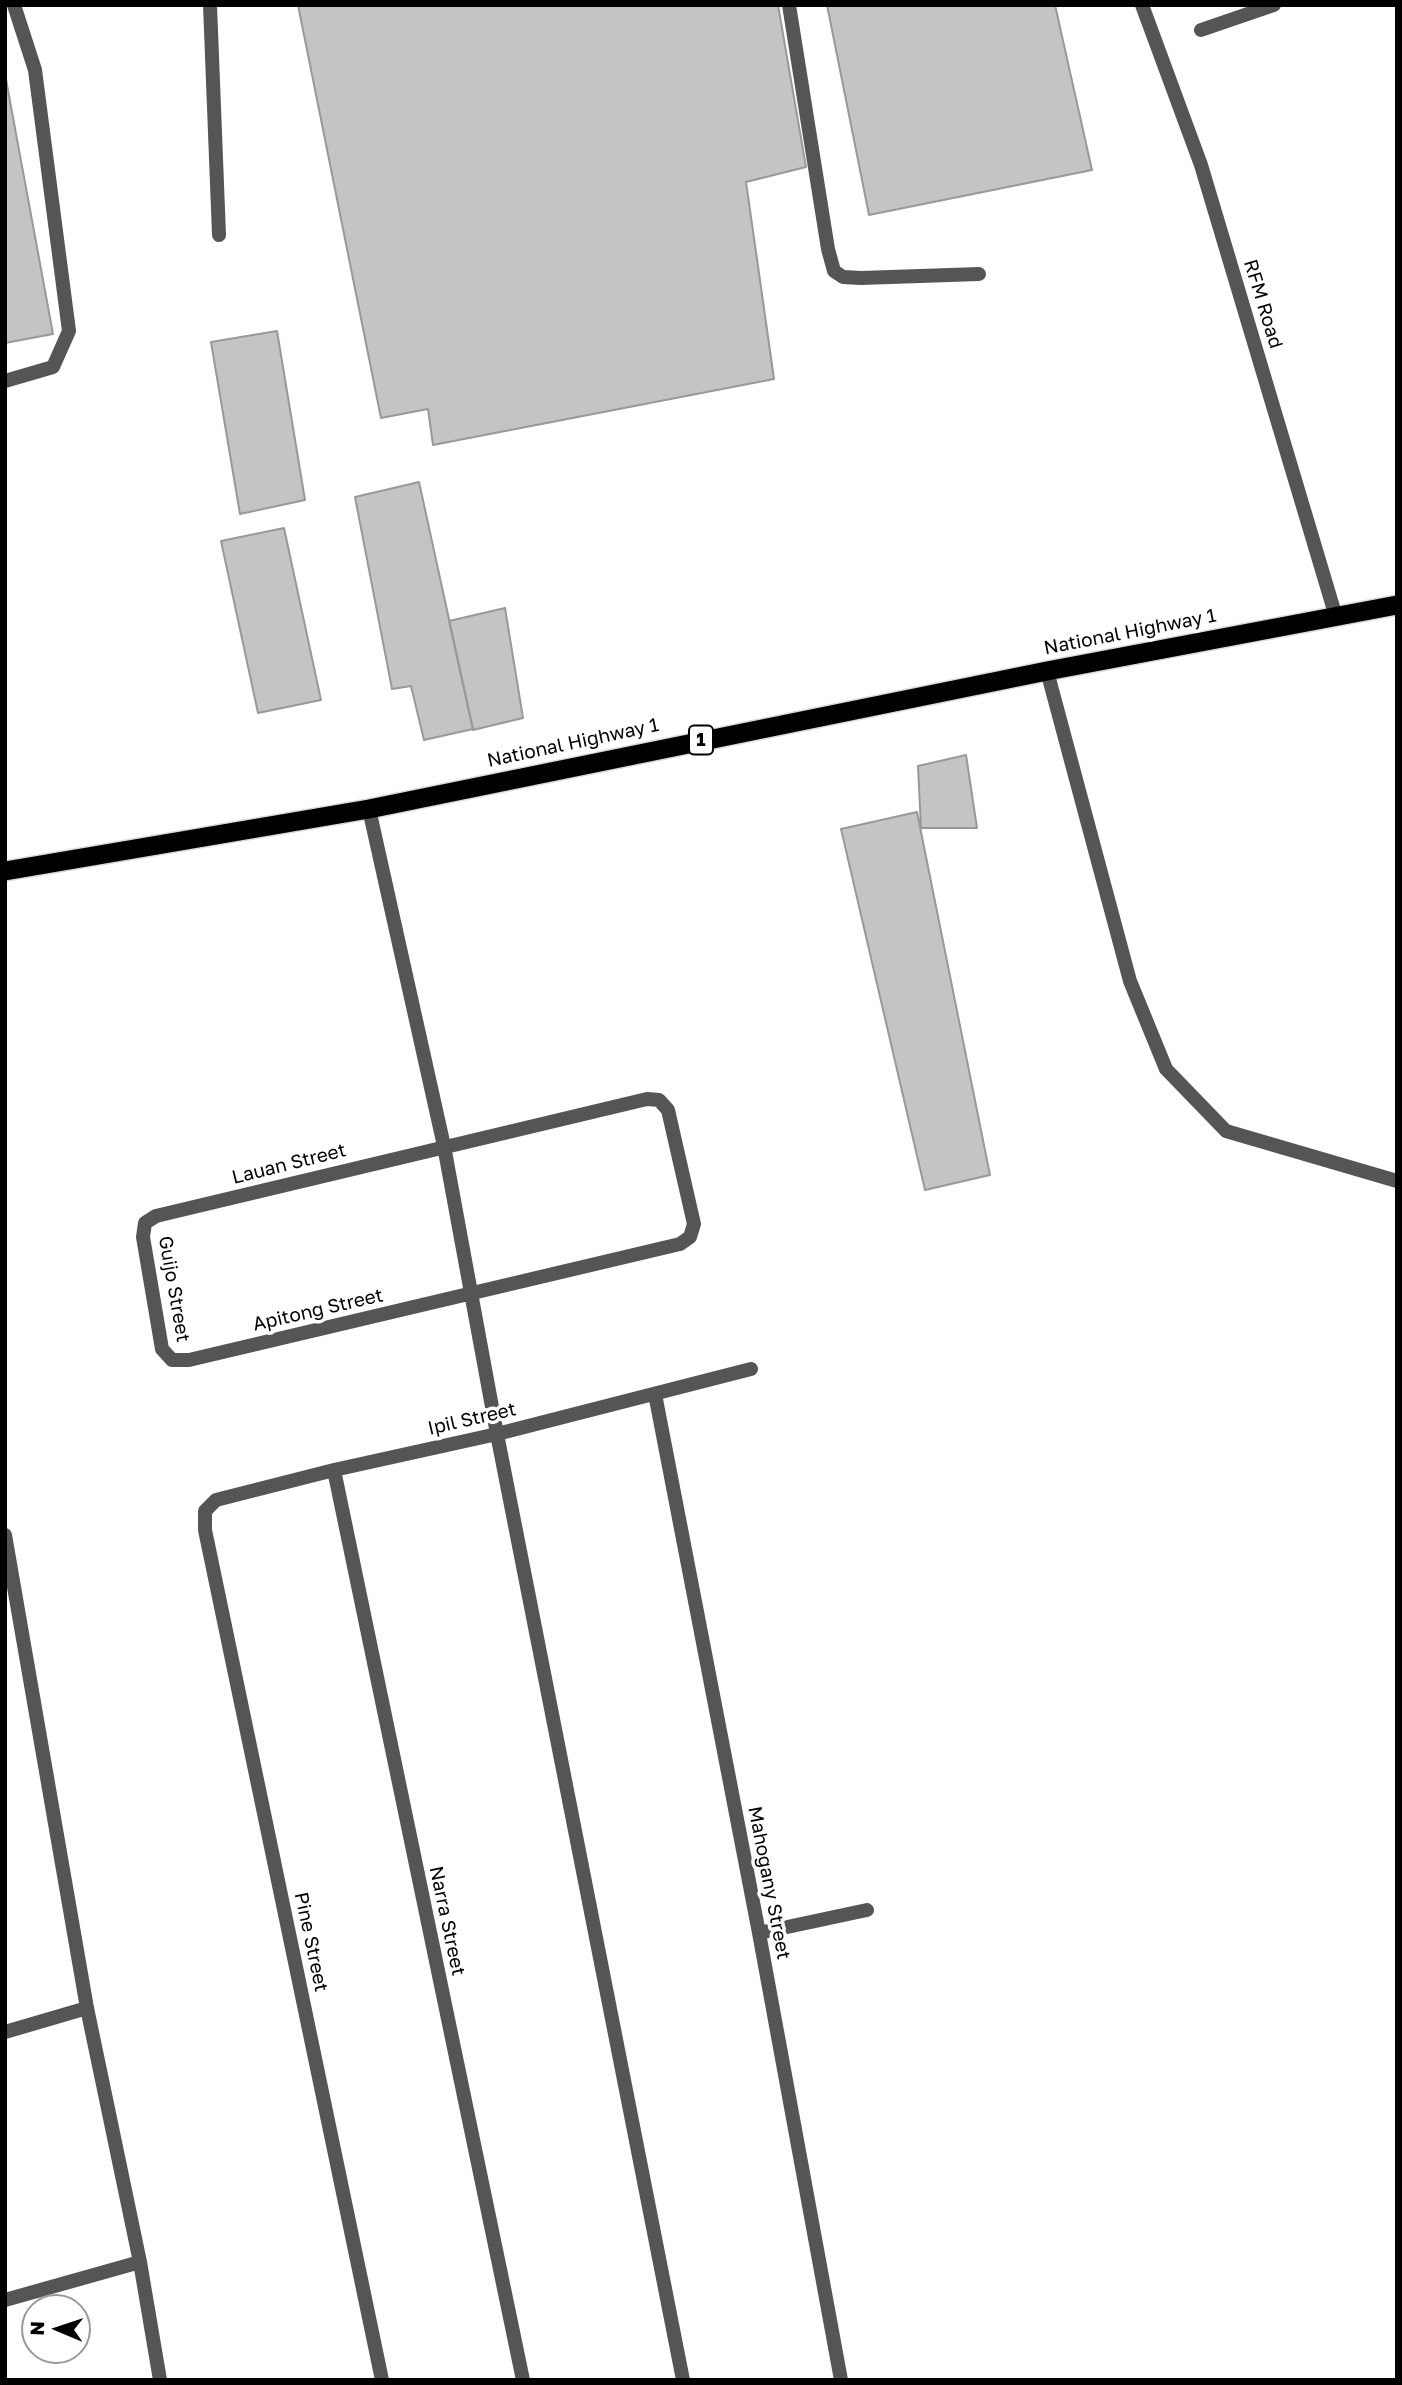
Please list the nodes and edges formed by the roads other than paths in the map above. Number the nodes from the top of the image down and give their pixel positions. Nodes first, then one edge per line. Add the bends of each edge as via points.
1 (14, 5) edge
2 (210, 5) edge
3 (789, 5) edge
4 (1142, 5) edge
5 (1274, 5) edge
6 (1201, 30) dead end
7 (219, 235) dead end
8 (979, 274) dead end
9 (5, 381) edge
10 (1397, 606) edge
11 (1336, 617) junction
12 (1047, 671) junction
13 (369, 808) junction
14 (5, 871) edge
15 (444, 1146) junction
16 (1397, 1181) edge
17 (145, 1223) joint
18 (472, 1293) junction
19 (172, 1360) joint
20 (751, 1369) dead end
21 (655, 1394) junction
22 (497, 1434) junction
23 (334, 1470) junction
24 (205, 1511) joint
25 (5, 1535) edge
26 (867, 1910) dead end
27 (759, 1933) junction
28 (88, 2008) junction
29 (5, 2032) edge
30 (141, 2262) junction
31 (5, 2300) edge
32 (160, 2380) edge
33 (382, 2380) edge
34 (523, 2380) edge
35 (683, 2380) edge
36 (841, 2380) edge

1 - 9 street via 34,70 69,331 53,367
2 - 7 street
3 - 8 street via 834,271 843,277 861,278
4 - 11 street, RFM Road via 1201,164
5 - 6 street
10 - 11 highway, National Highway 1 / 1
11 - 12 highway, National Highway 1 / 1
12 - 13 highway, National Highway 1 / 1
12 - 16 street via 1130,981 1166,1069 1226,1131
13 - 14 highway, National Highway 1 / 1
13 - 15 street
15 - 17 street, Lauan Street via 156,1216
15 - 18 street
15 - 18 street, Lauan Street via 659,1100 668,1110 694,1223 690,1237 680,1244
17 - 19 street, Guijo Street via 143,1237 162,1349
18 - 19 street, Apitong Street via 189,1360
18 - 22 street
20 - 21 street, Ipil Street
21 - 22 street, Ipil Street
21 - 27 street, Mahogany Street
22 - 23 street, Ipil Street
22 - 35 street
23 - 24 street, Ipil Street via 216,1500
23 - 34 street, Narra Street
24 - 33 street, Pine Street via 205,1530
25 - 28 street
26 - 27 street
27 - 36 street, Mahogany Street
28 - 29 street
28 - 30 street
30 - 31 street
30 - 32 street

